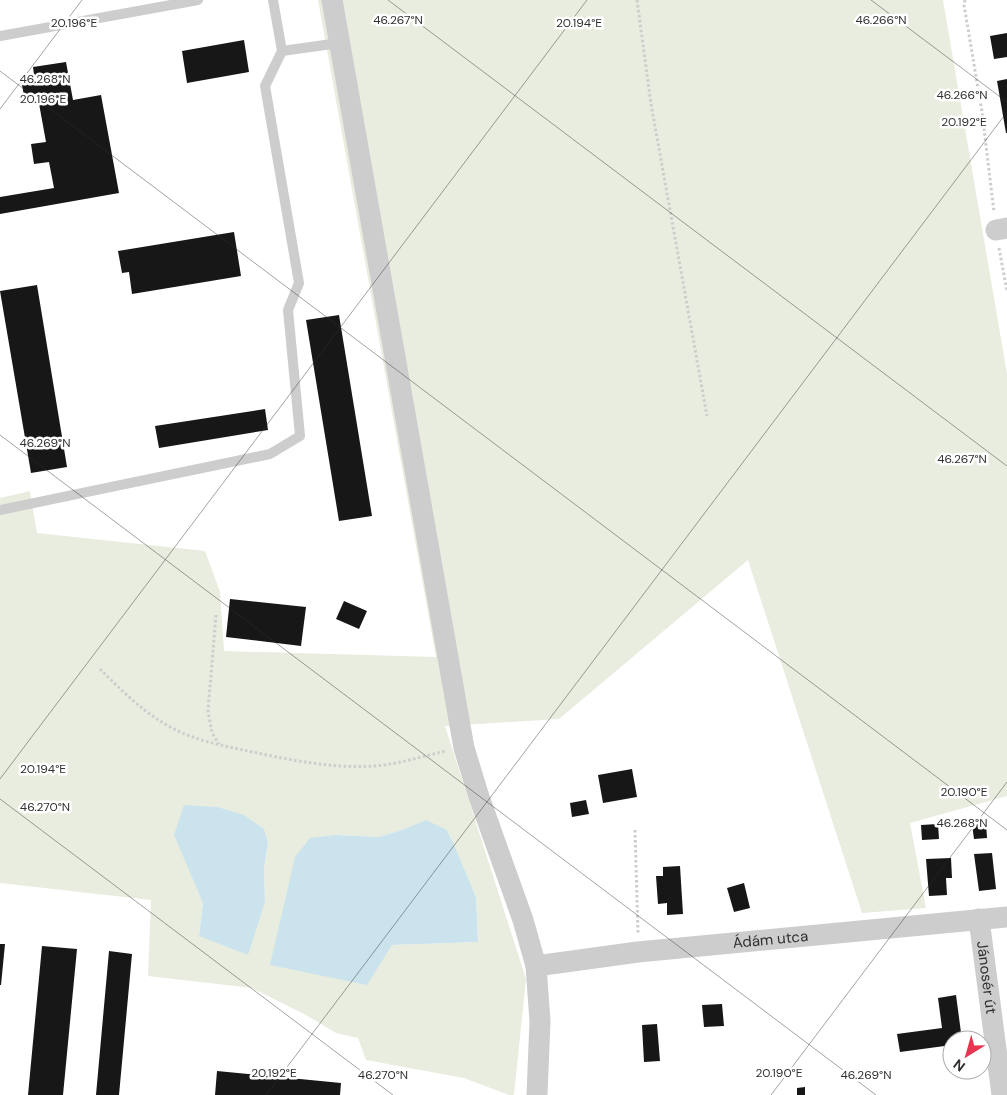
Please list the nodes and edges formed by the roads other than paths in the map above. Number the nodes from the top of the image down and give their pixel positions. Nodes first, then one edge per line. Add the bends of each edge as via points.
1 (198, 0) edge
2 (273, 0) edge
3 (332, 0) edge
4 (0, 36) edge
5 (339, 43) junction
6 (282, 51) junction
7 (0, 510) edge
8 (1007, 917) edge
9 (979, 919) junction
10 (536, 966) junction
11 (537, 1095) edge
12 (1002, 1095) edge

1 - 4 lane
2 - 6 lane
3 - 5 street
5 - 6 lane
5 - 10 street via 464,748
6 - 7 lane via 265,86 299,283 288,310 300,436 270,454
8 - 9 street, Ádám utca
9 - 10 street, Ádám utca via 638,952
9 - 12 street, Jánosér út
10 - 11 street via 540,1021

